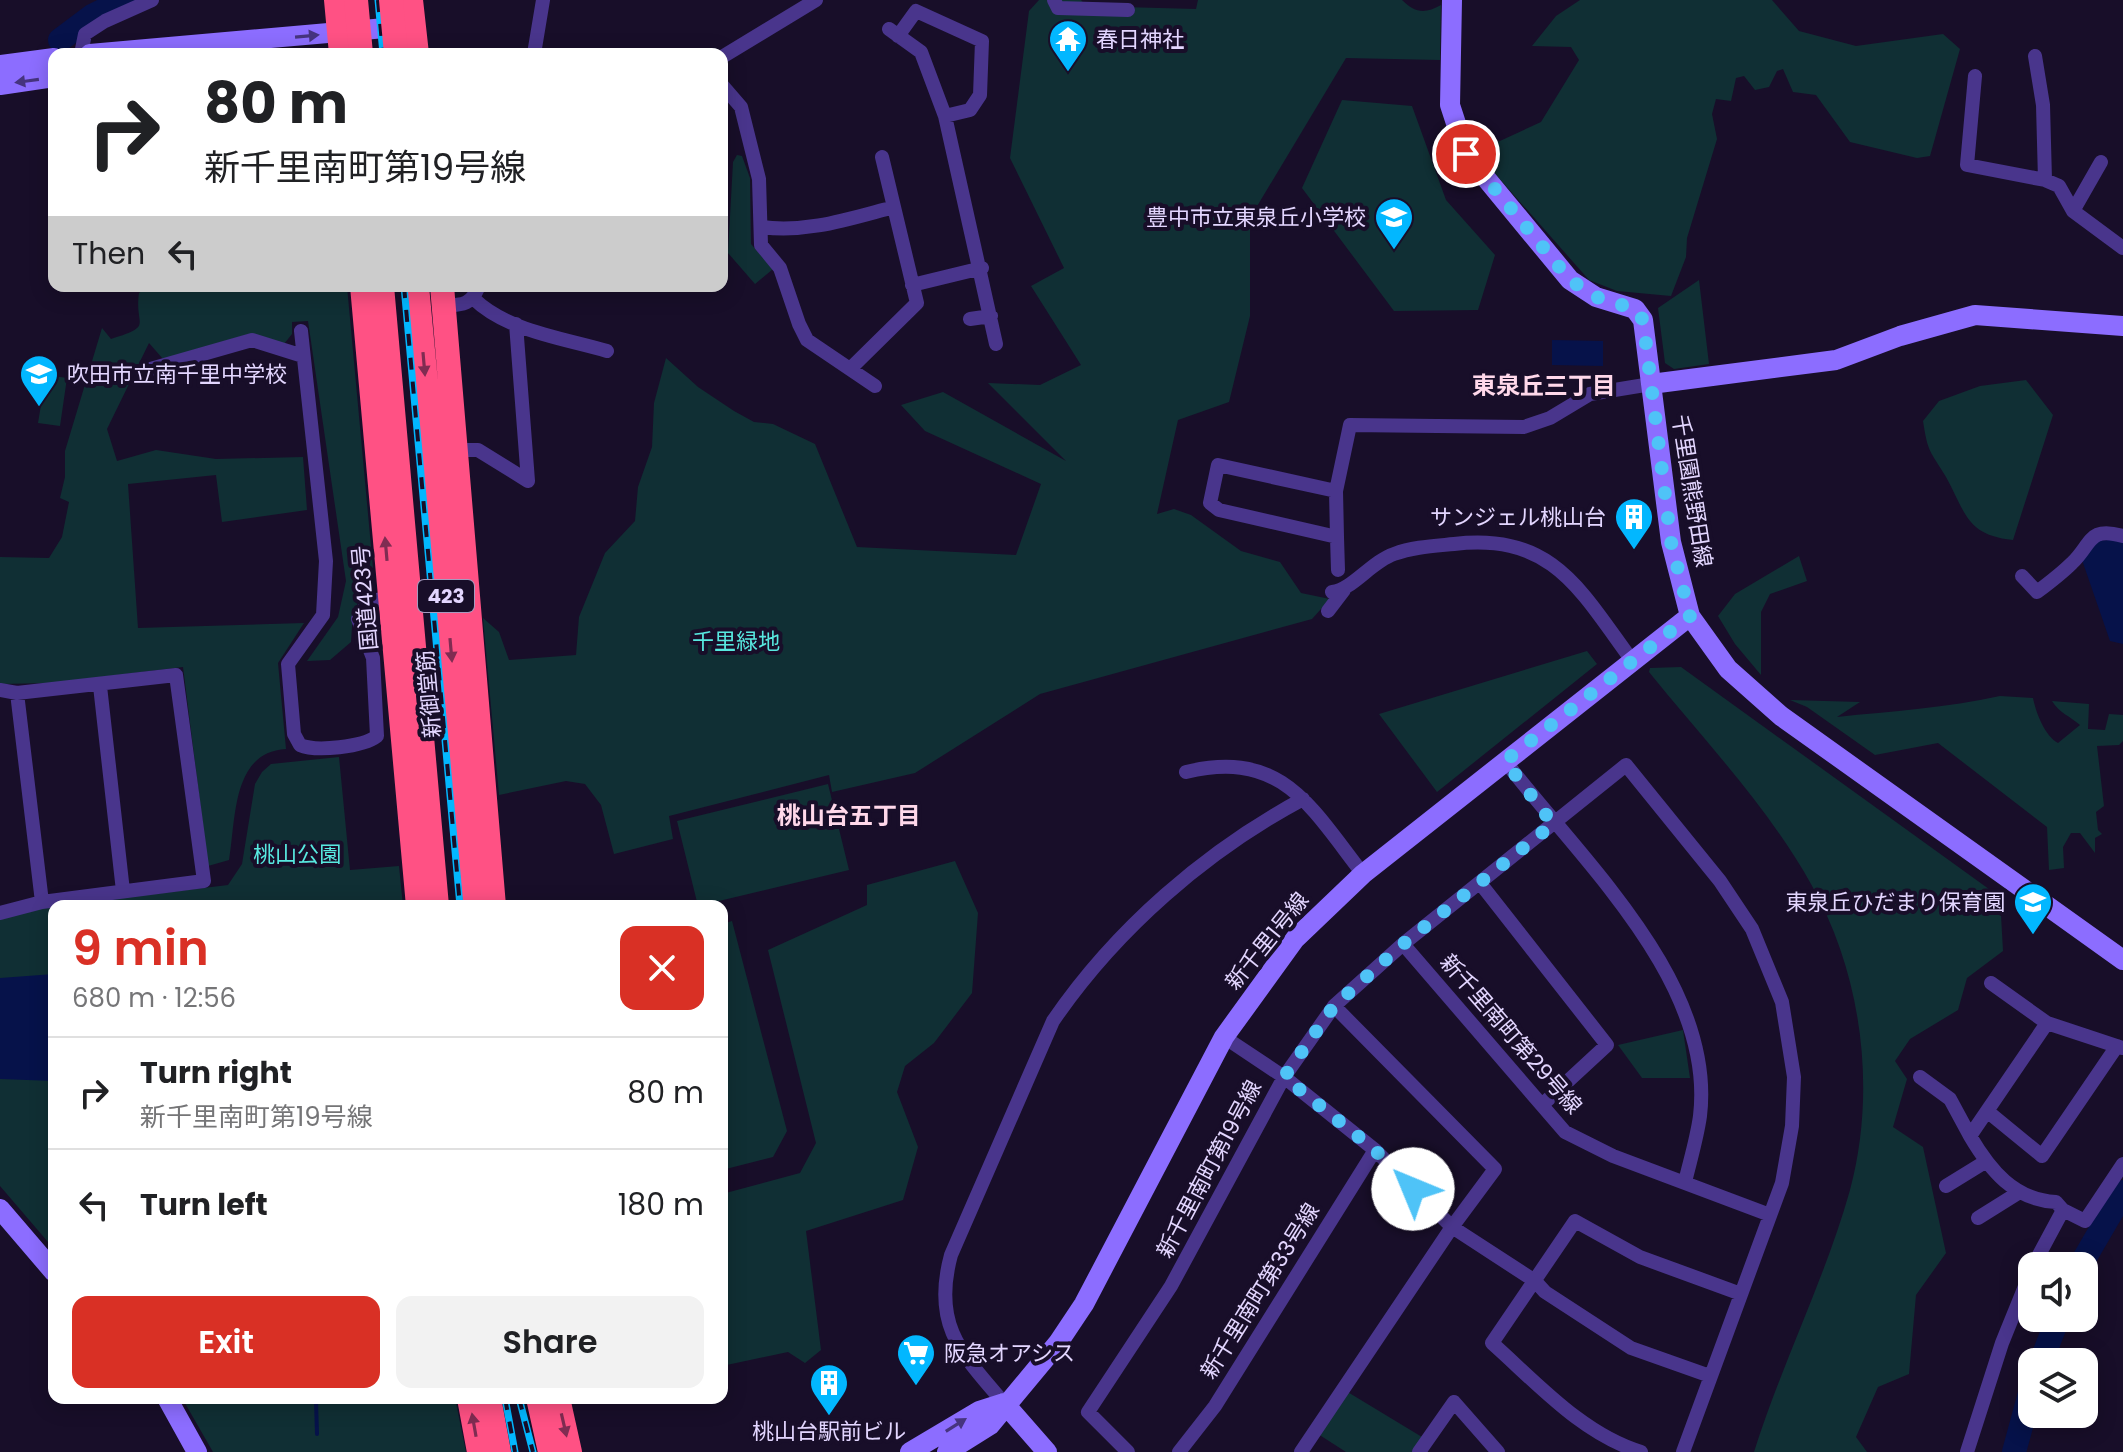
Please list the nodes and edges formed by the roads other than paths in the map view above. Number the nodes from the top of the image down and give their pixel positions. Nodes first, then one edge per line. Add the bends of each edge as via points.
1 (152, 0) edge
2 (336, 0) edge
3 (356, 0) edge
4 (391, 0) edge
5 (411, 0) edge
6 (543, 0) edge
7 (816, 0) edge
8 (1054, 0) edge
9 (1452, 0) edge
10 (1128, 10) dead end
11 (411, 45) edge
12 (82, 48) edge
13 (340, 48) edge
14 (358, 48) edge
15 (360, 48) edge
16 (535, 48) edge
17 (728, 53) edge
18 (2035, 56) dead end
19 (48, 59) edge
20 (0, 65) edge
21 (1975, 76) dead end
22 (48, 78) edge
23 (0, 85) edge
24 (728, 92) edge
25 (945, 116) junction
26 (882, 157) dead end
27 (2101, 162) dead end
28 (2045, 180) junction
29 (894, 207) junction
30 (2073, 211) junction
31 (761, 227) junction
32 (2121, 243) edge
33 (982, 268) junction
34 (912, 285) junction
35 (363, 292) edge
36 (383, 292) edge
37 (418, 292) edge
38 (476, 293) edge
39 (443, 296) edge
40 (991, 316) junction
41 (970, 319) dead end
42 (516, 324) junction
43 (2123, 326) edge
44 (301, 331) dead end
45 (996, 344) dead end
46 (607, 351) dead end
47 (303, 356) junction
48 (850, 369) junction
49 (147, 370) dead end
50 (1651, 384) junction
51 (875, 386) dead end
52 (453, 450) junction
53 (1336, 491) junction
54 (2123, 536) edge
55 (1337, 537) junction
56 (2022, 576) dead end
57 (1338, 585) junction
58 (391, 596) junction
59 (1328, 611) dead end
60 (1690, 616) junction
61 (1631, 659) junction
62 (100, 686) junction
63 (0, 690) edge
64 (455, 691) junction
65 (17, 693) junction
66 (417, 695) junction
67 (1505, 761) junction
68 (1186, 772) dead end
69 (1303, 799) junction
70 (1553, 824) junction
71 (488, 844) junction
72 (413, 854) junction
73 (1363, 874) junction
74 (1480, 883) junction
75 (123, 891) junction
76 (57, 900) edge
77 (417, 900) edge
78 (436, 900) edge
79 (474, 900) edge
80 (493, 900) edge
81 (48, 901) edge
82 (42, 902) junction
83 (0, 913) edge
84 (1403, 944) junction
85 (2123, 960) edge
86 (1991, 983) dead end
87 (1334, 1006) junction
88 (2047, 1023) junction
89 (1224, 1037) junction
90 (2120, 1047) edge
91 (1284, 1077) junction
92 (1920, 1077) dead end
93 (1542, 1105) junction
94 (1987, 1111) junction
95 (1970, 1136) junction
96 (1375, 1150) junction
97 (1985, 1162) junction
98 (2123, 1164) edge
99 (1685, 1182) junction
100 (1946, 1186) dead end
101 (2018, 1193) junction
102 (0, 1209) edge
103 (2063, 1210) junction
104 (1770, 1215) junction
105 (1978, 1218) dead end
106 (1452, 1227) junction
107 (2041, 1252) edge
108 (48, 1265) edge
109 (1535, 1281) junction
110 (1741, 1294) junction
111 (2018, 1304) edge
112 (1710, 1376) junction
113 (1004, 1403) junction
114 (170, 1404) edge
115 (470, 1404) edge
116 (490, 1404) edge
117 (539, 1404) edge
118 (559, 1404) edge
119 (197, 1452) edge
120 (479, 1452) edge
121 (499, 1452) edge
122 (550, 1452) edge
123 (570, 1452) edge
124 (910, 1452) edge
125 (947, 1452) edge
126 (1047, 1452) edge
127 (1128, 1452) edge
128 (1179, 1452) edge
129 (1301, 1452) edge
130 (1419, 1452) edge
131 (1498, 1452) edge
132 (1641, 1452) edge
133 (1683, 1452) edge
134 (1967, 1452) edge

1 - 12 street via 85,34
2 - 13 highway
3 - 15 highway, bridge
4 - 11 highway, bridge
5 - 11 highway
6 - 16 street
7 - 17 street
8 - 10 street via 1058,8
9 - 50 street, 千里園熊野田線 via 1450,105 1466,154 1570,280 1639,313
11 - 14 street
18 - 28 street via 2043,105
19 - 20 street
21 - 28 street via 1967,165
22 -> 23 street
24 - 31 street via 741,107 759,179
25 - 25 street via 970,110 980,95 982,41 916,11 894,33 921,52
25 - 33 street
26 - 29 street
27 - 30 street
28 - 30 street via 2059,186
29 - 31 street via 812,229
29 - 34 street
30 - 32 street
31 - 48 street via 761,245 780,268 807,340
33 - 34 street
33 - 40 street
34 - 48 street via 917,303
58 -> 35 highway, 国道423号 / 423
36 - 66 highway, 新御堂筋 / 423
37 -> 64 highway, 新御堂筋 / 423
38 - 39 street via 465,305
38 - 42 street via 487,313
39 - 52 highway, 423
40 - 41 street
40 - 45 street
42 - 46 street
42 - 52 street via 528,481 478,450
43 - 50 street via 1975,315 1836,360
44 - 47 street
47 - 49 street via 252,340
47 - 58 street via 326,561 323,615 288,664 294,734 300,745 367,742 377,736 371,649 358,619 367,603
48 - 51 street
50 - 53 street via 1590,394 1524,427 1350,425
50 - 60 street, 千里園熊野田線 via 1671,542
52 - 71 highway, 423
53 - 55 street
53 - 55 street via 1218,465 1209,511
54 - 56 street via 2093,536 2072,563 2037,592
55 - 57 street
57 - 59 street
57 - 61 street via 1404,550 1485,541 1515,545 1561,571
58 - 72 highway, 国道423号 / 423
60 - 61 street, 新千里1号線
60 - 85 street, 千里園熊野田線 via 1728,669 1765,703
61 - 67 street, 新千里1号線
62 - 65 street
62 - 75 street
62 - 75 street via 176,675 204,881
63 - 65 street
64 - 71 highway
64 - 79 highway, 新御堂筋 / 423
65 - 82 street
66 - 72 highway
66 - 78 highway, 新御堂筋 / 423
67 - 70 street
67 - 73 street, 新千里1号線
68 - 69 street via 1219,765 1249,767 1278,777
69 - 73 street
69 - 113 street via 1208,857 1076,987 1053,1021 944,1281 943,1301 953,1336
70 - 74 street, 新千里南町第19号線
70 - 99 street via 1642,930 1683,1004 1696,1049 1700,1115
70 - 104 street, 新千里南町第19号線 via 1626,765 1752,929 1782,1002 1794,1077 1787,1159
71 - 80 highway, 423
72 - 77 highway, 国道423号 / 423
73 - 89 street, 新千里1号線 via 1279,958
74 - 84 street, 新千里南町第19号線
74 - 93 street via 1607,1045
75 - 76 street
81 - 82 street
82 - 83 street
84 - 87 street, 新千里南町第19号線
84 - 93 street, 新千里南町第29号線
86 - 88 street
87 - 91 street, 新千里南町第19号線
87 - 106 street via 1495,1169
88 - 90 street
88 - 94 street
89 - 91 street
89 - 113 street, 新千里1号線 via 1084,1304 1058,1343
90 - 94 street via 2042,1156
91 - 96 street
91 - 127 street, 新千里南町第19号線 via 1171,1286 1088,1412
92 - 95 street via 1950,1099
93 - 99 street, 新千里南町第29号線 via 1565,1132
94 - 95 street
95 - 97 street
96 - 106 street
96 - 128 street, 新千里南町第33号線 via 1215,1406
97 - 100 street
97 - 101 street
98 - 103 street via 2085,1221
99 - 104 street, 新千里南町第29号線
101 - 103 street via 2056,1202
101 - 105 street
102 - 108 street
103 - 107 street
104 - 110 street, 新千里南町第19号線
106 - 109 street
106 - 129 street
109 - 110 street via 1575,1221 1640,1257
109 - 112 street via 1631,1348
109 - 132 street via 1492,1343 1578,1419
110 - 112 street, 新千里南町第19号線
111 - 134 street
112 - 133 street, 新千里南町第19号線
124 -> 113 street, 新千里1号線 via 979,1411
113 - 125 street, 新千里1号線 via 990,1425
113 - 126 street
114 - 119 street
120 -> 115 highway
116 - 121 highway
117 - 122 highway
118 -> 123 highway
130 - 131 street via 1454,1402

